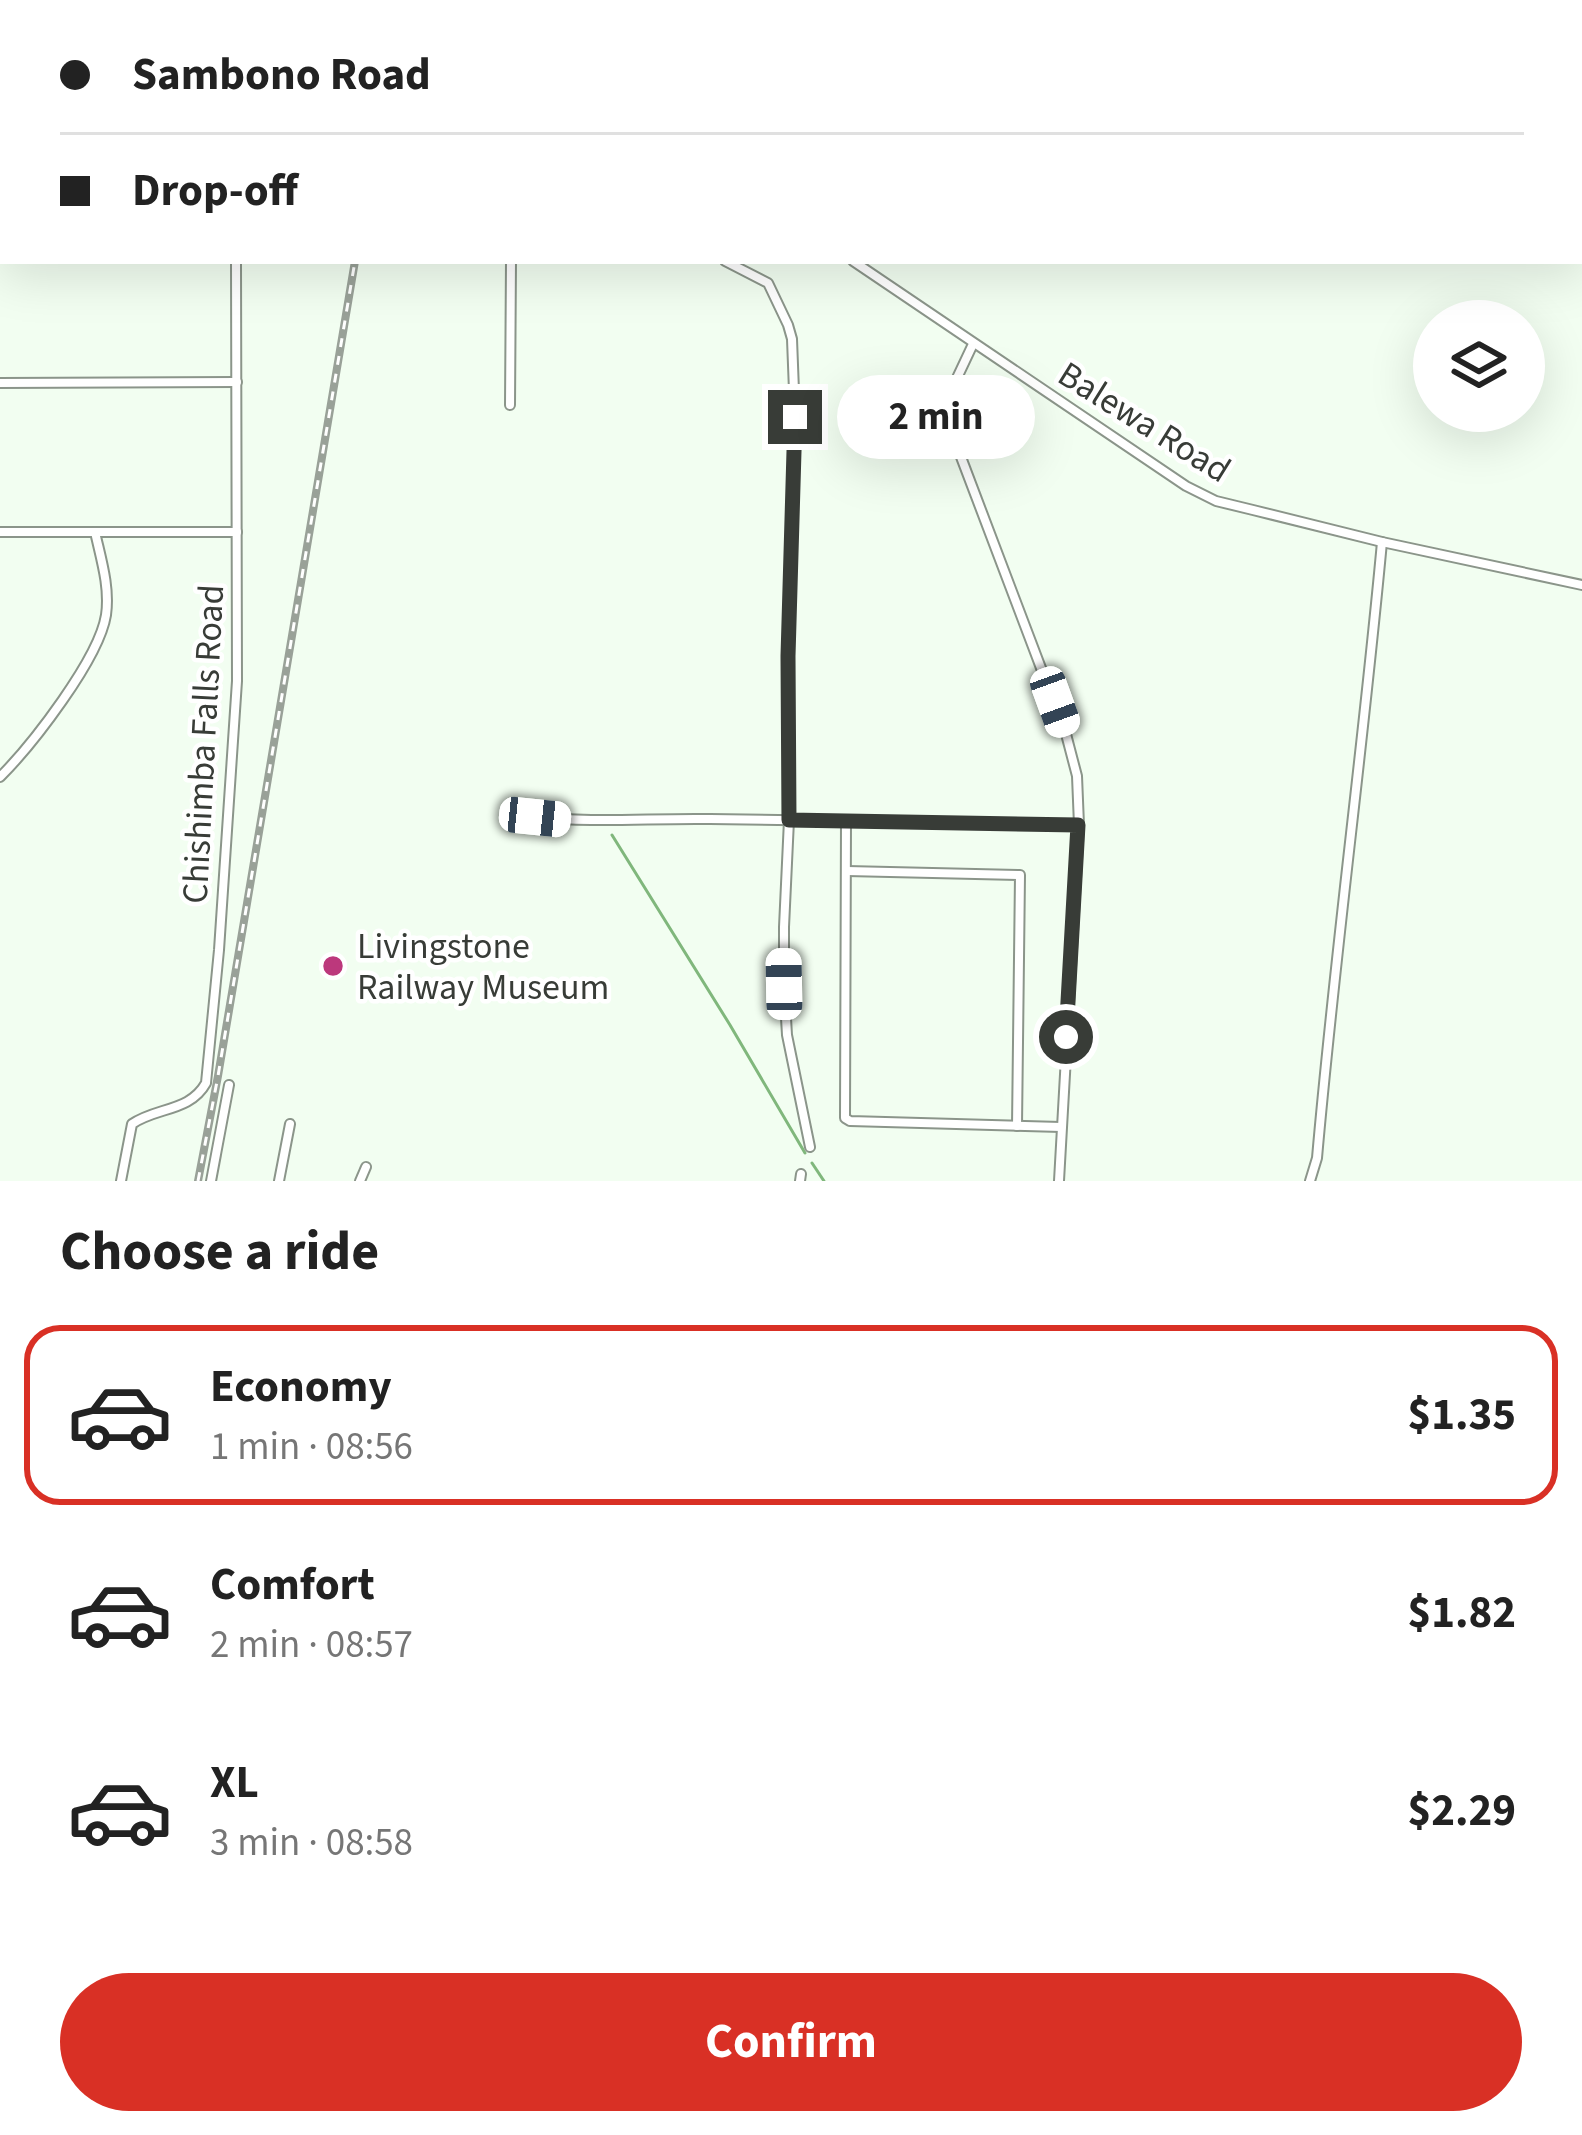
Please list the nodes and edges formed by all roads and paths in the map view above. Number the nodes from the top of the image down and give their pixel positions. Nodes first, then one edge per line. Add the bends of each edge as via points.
1 (236, 264) edge
2 (511, 264) edge
3 (731, 264) edge
4 (857, 264) edge
5 (974, 344) junction
6 (237, 382) junction
7 (0, 383) edge
8 (510, 405) dead end
9 (0, 532) edge
10 (95, 532) junction
11 (237, 532) junction
12 (1382, 542) junction
13 (1582, 584) edge
14 (0, 777) edge
15 (535, 817) dead end
16 (789, 820) junction
17 (846, 820) junction
18 (1078, 825) junction
19 (847, 871) junction
20 (229, 1084) dead end
21 (290, 1124) dead end
22 (1017, 1126) junction
23 (1061, 1127) junction
24 (810, 1147) dead end
25 (366, 1167) dead end
26 (121, 1181) edge
27 (211, 1181) edge
28 (279, 1181) edge
29 (361, 1181) edge
30 (1059, 1181) edge
31 (1310, 1181) edge

1 - 6 street, Chishimba Falls Road
2 - 8 street
3 - 16 street via 768,284 792,339
4 - 5 street, Balewa Road
5 - 12 street, Balewa Road via 1216,501
5 - 18 street via 948,398 950,428 1066,734
6 - 7 street
6 - 11 street, Chishimba Falls Road
9 - 10 street
10 - 11 street
10 - 14 street via 107,588 101,632 84,668
11 - 26 street, Chishimba Falls Road via 234,743 206,1083 191,1102 131,1124
12 - 13 street, Balewa Road
12 - 31 street
15 - 16 street
16 - 17 street
16 - 24 street via 785,1017
17 - 18 street
17 - 19 street
18 - 23 street
19 - 22 street via 845,1118
19 - 22 street via 1020,874
20 - 27 street
21 - 28 street
22 - 23 street
23 - 30 street
25 - 29 street

